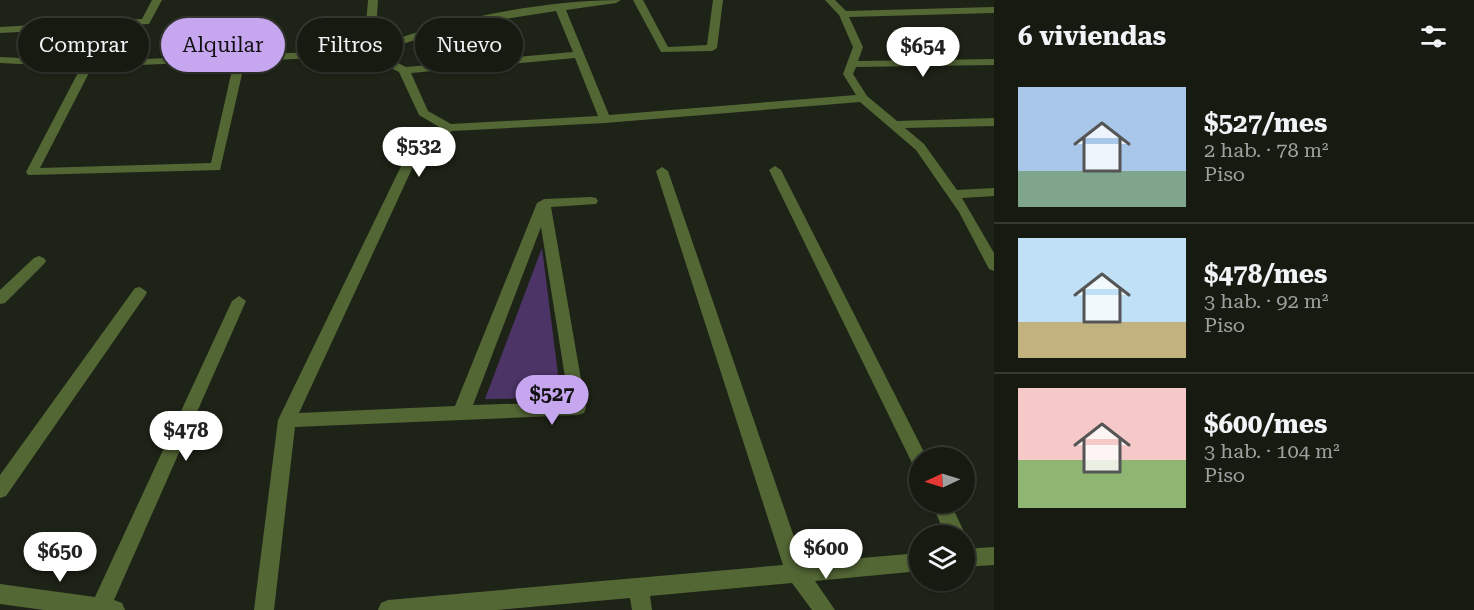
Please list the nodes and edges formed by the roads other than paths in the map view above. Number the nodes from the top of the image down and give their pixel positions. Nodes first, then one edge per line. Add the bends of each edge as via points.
1 (158, 0) edge
2 (373, 0) edge
3 (616, 0) edge
4 (638, 0) edge
5 (718, 0) edge
6 (830, 0) edge
7 (560, 8) junction
8 (994, 10) edge
9 (843, 14) junction
10 (147, 18) edge
11 (372, 18) edge
12 (18, 29) edge
13 (0, 30) edge
14 (403, 38) edge
15 (579, 55) junction
16 (0, 60) edge
17 (18, 61) edge
18 (994, 62) edge
19 (852, 64) junction
20 (404, 70) joint
21 (83, 72) edge
22 (237, 72) edge
23 (863, 98) junction
24 (605, 119) junction
25 (994, 122) edge
26 (895, 126) junction
27 (449, 128) junction
28 (775, 170) dead end
29 (662, 171) dead end
30 (994, 192) edge
31 (953, 194) junction
32 (591, 201) dead end
33 (544, 203) junction
34 (39, 261) dead end
35 (994, 266) edge
36 (140, 292) dead end
37 (0, 299) edge
38 (239, 301) dead end
39 (462, 411) junction
40 (287, 420) junction
41 (913, 447) edge
42 (0, 490) edge
43 (975, 556) edge
44 (994, 556) edge
45 (909, 563) edge
46 (796, 573) junction
47 (638, 587) junction
48 (0, 594) edge
49 (34, 605) edge
50 (424, 608) edge
51 (107, 609) edge
52 (264, 610) edge
53 (388, 610) edge
54 (642, 610) edge
55 (825, 610) edge

1 - 10 street
2 - 11 street
3 - 7 street
4 - 5 street via 665,50 712,48
6 - 9 street
7 - 14 street
7 - 15 street
8 - 9 street
9 - 19 street via 858,47
12 - 13 street
15 - 20 street
15 - 24 street
16 - 17 street
18 - 19 street
19 - 23 street via 848,74
20 - 27 street via 423,113
21 - 22 street via 32,172 216,166
23 - 24 street
23 - 26 street
24 - 27 street
25 - 26 street
26 - 31 street via 920,147
27 - 40 street via 412,156
28 - 41 street
29 - 46 street
30 - 31 street
31 - 35 street
32 - 33 street
33 - 39 street
33 - 39 street via 578,408
34 - 37 street
36 - 42 street
38 - 51 street
39 - 40 street
40 - 52 street
43 - 44 street
45 - 46 street
46 - 47 street
46 - 55 street
47 - 50 street
47 - 54 street
48 - 49 street
49 - 51 street
50 - 53 street

